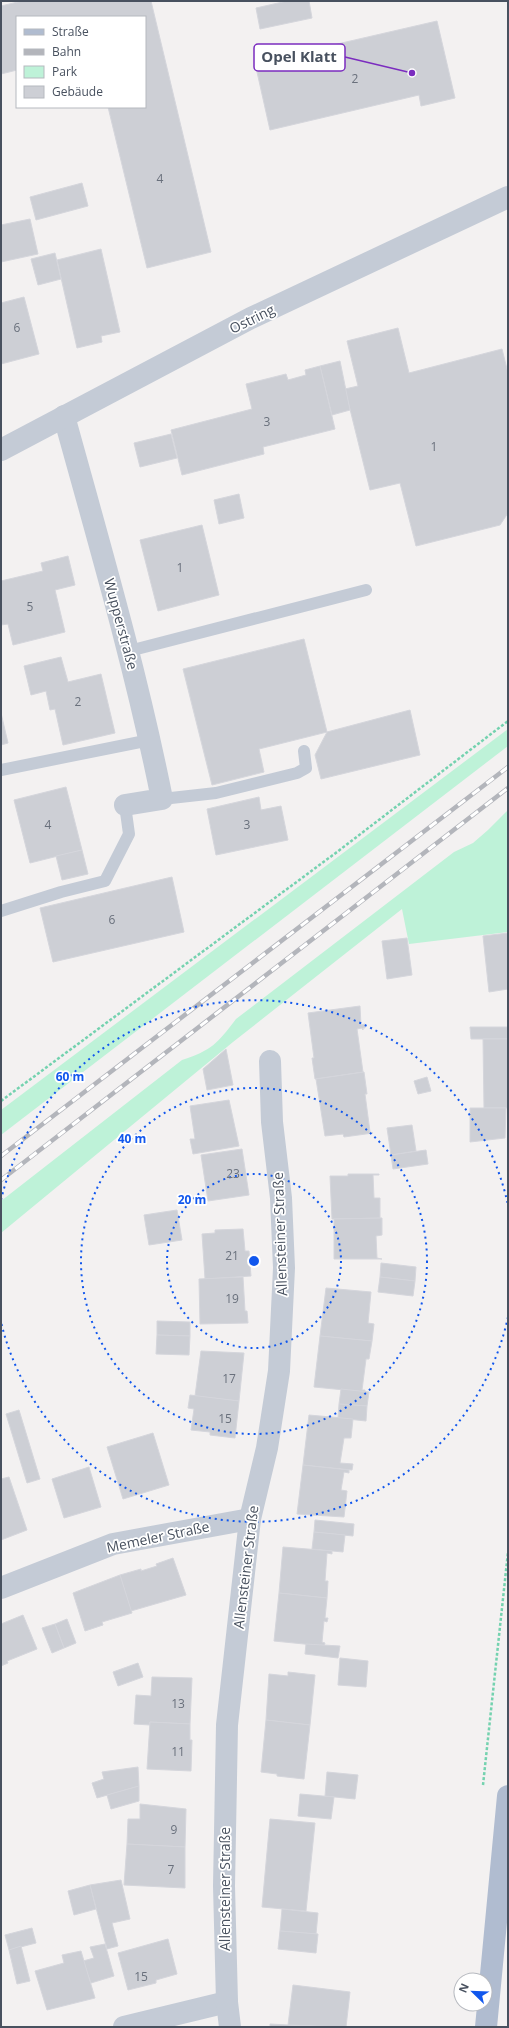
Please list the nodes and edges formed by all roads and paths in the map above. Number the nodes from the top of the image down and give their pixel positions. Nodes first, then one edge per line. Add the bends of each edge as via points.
1 (508, 197) edge
2 (64, 416) junction
3 (1, 450) edge
4 (366, 590) dead end
5 (129, 650) junction
6 (508, 721) edge
7 (150, 740) junction
8 (304, 751) dead end
9 (1, 770) edge
10 (162, 799) junction
11 (125, 805) joint
12 (1, 911) edge
13 (270, 1061) dead end
14 (1, 1101) edge
15 (250, 1519) junction
16 (508, 1552) edge
17 (1, 1588) edge
18 (483, 1790) dead end
19 (508, 1796) edge
20 (227, 2002) junction
21 (124, 2027) edge
22 (230, 2027) edge
23 (486, 2027) edge

1 - 2 street, Ostring via 251,318
2 - 3 street, Ostring
2 - 5 street, Wupperstraße
4 - 5 lane
5 - 7 street, Wupperstraße
6 - 14 path via 337,852
7 - 9 lane
7 - 10 street, Wupperstraße
8 - 10 lane via 306,768 296,773 216,793
10 - 11 street
11 - 12 lane via 129,834 105,881
13 - 15 street, Allensteiner Straße via 272,1122 281,1198 284,1268 279,1371 267,1448
15 - 17 street, Memeler Straße via 113,1544
15 - 20 street, Allensteiner Straße via 227,1725 224,1886
16 - 18 path
19 - 23 main road
20 - 21 street
20 - 22 street, Allensteiner Straße

